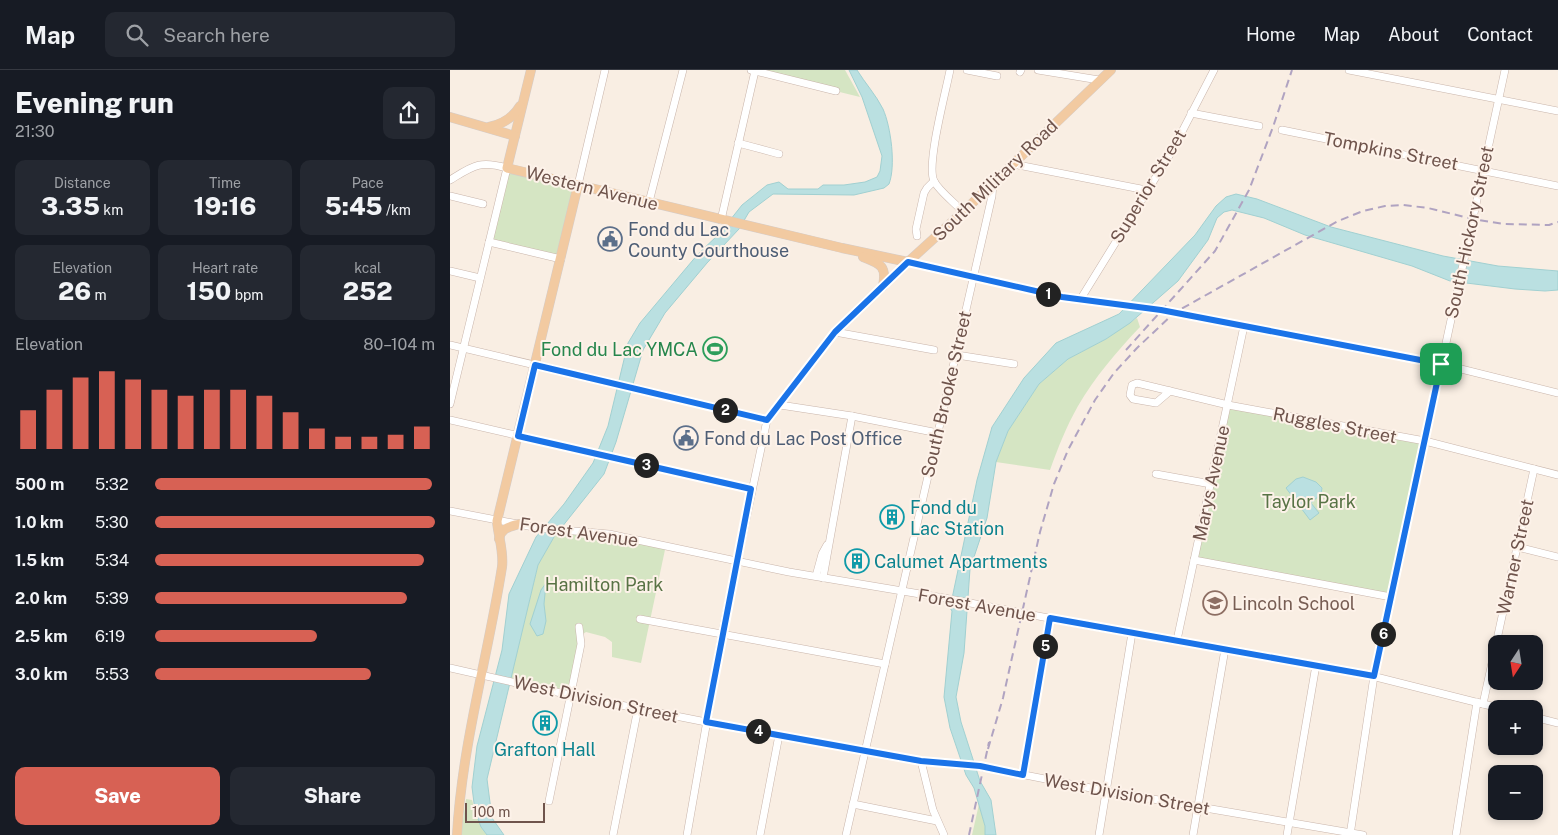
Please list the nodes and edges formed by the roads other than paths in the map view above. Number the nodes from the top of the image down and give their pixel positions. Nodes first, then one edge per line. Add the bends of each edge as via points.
1 (531, 70) edge
2 (606, 70) edge
3 (683, 70) edge
4 (950, 70) edge
5 (967, 70) edge
6 (1038, 70) edge
7 (1111, 70) edge
8 (1214, 70) edge
9 (1350, 70) edge
10 (1505, 70) edge
11 (753, 71) edge
12 (997, 76) dead end
13 (1099, 80) junction
14 (836, 91) dead end
15 (524, 100) junction
16 (1498, 100) junction
17 (1558, 112) edge
18 (1191, 113) junction
19 (450, 116) edge
20 (1259, 126) dead end
21 (489, 127) junction
22 (1282, 130) dead end
23 (515, 136) junction
24 (738, 143) junction
25 (779, 154) dead end
26 (1013, 164) junction
27 (507, 168) junction
28 (1483, 170) junction
29 (450, 180) edge
30 (934, 181) junction
31 (993, 183) junction
32 (578, 185) junction
33 (1558, 186) edge
34 (1146, 190) junction
35 (450, 196) edge
36 (649, 202) junction
37 (483, 204) dead end
38 (963, 212) junction
39 (723, 220) junction
40 (917, 236) dead end
41 (489, 242) junction
42 (842, 248) junction
43 (561, 259) junction
44 (908, 262) junction
45 (450, 270) edge
46 (973, 277) junction
47 (480, 278) junction
48 (883, 286) junction
49 (1080, 300) junction
50 (1244, 326) junction
51 (835, 332) junction
52 (450, 345) edge
53 (464, 348) junction
54 (934, 350) dead end
55 (957, 355) junction
56 (1014, 364) dead end
57 (1441, 364) junction
58 (535, 365) junction
59 (1170, 391) junction
60 (1558, 393) edge
61 (450, 404) edge
62 (780, 404) junction
63 (1228, 405) junction
64 (852, 416) junction
65 (450, 420) edge
66 (767, 420) junction
67 (938, 433) junction
68 (518, 436) junction
69 (1425, 441) junction
70 (1534, 469) junction
71 (1156, 474) dead end
72 (1558, 475) edge
73 (1211, 484) junction
74 (751, 489) junction
75 (450, 511) edge
76 (497, 521) junction
77 (519, 524) junction
78 (499, 540) junction
79 (1517, 546) junction
80 (1558, 557) edge
81 (1194, 560) junction
82 (737, 561) junction
83 (820, 577) junction
84 (901, 591) junction
85 (1391, 597) junction
86 (1050, 618) junction
87 (640, 619) dead end
88 (580, 627) dead end
89 (1132, 633) junction
90 (722, 634) junction
91 (1177, 640) junction
92 (1225, 649) junction
93 (885, 664) junction
94 (1316, 665) junction
95 (450, 668) edge
96 (481, 674) junction
97 (1374, 676) junction
98 (570, 695) junction
99 (1480, 703) junction
100 (1488, 705) edge
101 (638, 708) junction
102 (1543, 719) edge
103 (706, 722) junction
104 (1558, 723) edge
105 (779, 735) junction
106 (866, 751) junction
107 (921, 761) junction
108 (1023, 775) junction
109 (1106, 791) junction
110 (549, 801) dead end
111 (853, 804) junction
112 (1198, 807) junction
113 (937, 821) junction
114 (1289, 823) junction
115 (1350, 834) edge
116 (457, 835) edge
117 (613, 835) edge
118 (687, 835) edge
119 (760, 835) edge
120 (846, 835) edge
121 (944, 835) edge
122 (1099, 835) edge
123 (1193, 835) edge
124 (1287, 835) edge
125 (1363, 835) edge
126 (1456, 835) edge

1 - 15 main road
2 - 32 street
3 - 36 street
4 - 30 street via 934,150
5 - 12 street
6 - 13 street
7 - 13 main road, South Military Road
8 - 18 street, Superior Street
9 - 16 street
10 - 16 street, South Hickory Street
11 - 14 street
11 - 24 street
13 - 26 main road, South Military Road
15 - 21 main road via 508,120
15 - 23 main road
16 - 17 street
16 - 28 street, South Hickory Street
18 - 20 street
18 - 34 street, Superior Street via 1172,151
19 - 21 main road
21 - 23 main road
22 - 28 street, Tompkins Street
23 - 27 main road
24 - 25 street
24 - 39 street
26 - 31 main road, South Military Road
26 - 34 street
27 - 29 street via 480,164
27 - 32 main road, Western Avenue
27 - 41 street
28 - 33 street, Tompkins Street
28 - 57 street, South Hickory Street
30 - 38 street
30 - 40 street via 924,193
31 - 38 main road, South Military Road
31 - 46 street, South Brooke Street
32 - 36 main road, Western Avenue
32 - 43 main road
34 - 49 street, Superior Street
35 - 37 street
36 - 39 main road, Western Avenue
38 - 44 main road, South Military Road
39 - 42 main road, Western Avenue
41 - 43 street
41 - 47 street
42 - 44 main road, Western Avenue
42 - 48 main road via 877,262 885,273
43 - 58 main road
44 - 46 street, Western Avenue
44 - 48 street, South Military Road
45 - 47 street
46 - 49 street, Western Avenue
46 - 55 street, South Brooke Street
47 - 53 street
48 - 51 street, South Military Road
49 - 50 street, Western Avenue
50 - 57 street, Western Avenue
50 - 63 street, Marys Avenue
51 - 54 street
51 - 62 street, South Military Road
52 - 53 street
53 - 58 street
53 - 61 street
55 - 56 street
55 - 67 street, South Brooke Street
57 - 60 street, Western Avenue
57 - 69 street, South Hickory Street
58 - 66 street
58 - 68 main road
59 - 59 street, Ruggles Street via 1134,383 1130,395 1133,399 1156,403
59 - 63 street, Ruggles Street
62 - 64 street
62 - 66 street, South Military Road
63 - 69 street, Ruggles Street
63 - 73 street, Marys Avenue
64 - 67 street
64 - 83 street via 828,556
65 - 68 street
66 - 74 street, South Military Road
67 - 84 street, South Brooke Street
68 - 74 street
68 - 76 main road
69 - 70 street, Ruggles Street
69 - 85 street, South Hickory Street
70 - 72 street, Ruggles Street
70 - 79 street, Warner Street
71 - 73 street
73 - 81 street, Marys Avenue
74 - 82 street, South Military Road
75 - 76 street, Forest Avenue
76 - 77 street, Forest Avenue
76 - 78 main road
77 - 78 main road via 500,533
77 - 82 street, Forest Avenue via 609,534
78 - 96 main road via 502,567
79 - 80 street
79 - 99 street, Warner Street
81 - 85 street
81 - 91 street, Marys Avenue
82 - 83 street, Forest Avenue
82 - 90 street, South Military Road
83 - 84 street, Forest Avenue
84 - 86 street, Forest Avenue
84 - 93 street, South Brooke Street
85 - 97 street, South Hickory Street
86 - 89 street, Forest Avenue
86 - 108 street
87 - 90 street
88 - 98 street via 581,644
89 - 91 street, Forest Avenue
89 - 109 street
90 - 93 street
90 - 103 street, South Military Road
91 - 92 street, Forest Avenue
92 - 94 street, Forest Avenue
92 - 112 street
93 - 106 street, South Brooke Street
94 - 97 street, Forest Avenue
94 - 114 street
95 - 96 street, West Division Street
96 - 98 street, West Division Street
96 - 116 main road via 467,744
97 - 99 street, Forest Avenue
97 - 115 street, South Hickory Street
98 - 101 street, West Division Street
98 - 110 street
99 - 100 street, Forest Avenue
99 - 126 street, Warner Street
101 - 103 street, West Division Street
101 - 117 street
102 - 104 street
103 - 105 street, West Division Street
103 - 118 street, South Military Road
105 - 106 street, West Division Street
105 - 119 street
106 - 107 street, West Division Street
106 - 111 street, South Brooke Street
107 - 108 street, West Division Street via 980,766
107 - 113 street
108 - 109 street, West Division Street
109 - 112 street, West Division Street
109 - 122 street
111 - 113 street
111 - 120 street, South Brooke Street
112 - 114 street, West Division Street
112 - 123 street
113 - 121 street
114 - 115 street, West Division Street
114 - 124 street
115 - 125 street, West Division Street

